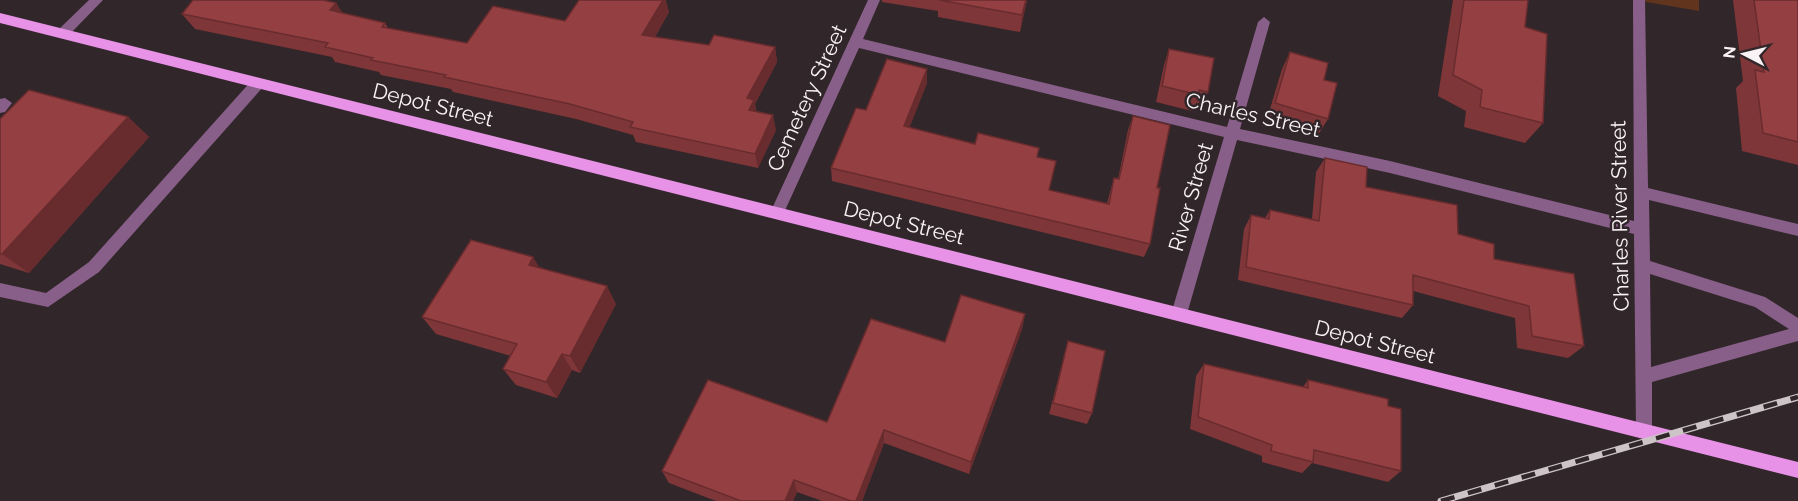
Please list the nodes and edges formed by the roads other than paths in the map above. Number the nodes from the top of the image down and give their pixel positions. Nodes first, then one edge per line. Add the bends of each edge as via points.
1 (97, 0) edge
2 (874, 0) edge
3 (1639, 0) edge
4 (0, 18) edge
5 (1264, 22) dead end
6 (63, 33) junction
7 (855, 42) junction
8 (258, 83) junction
9 (1231, 133) junction
10 (1641, 192) junction
11 (777, 213) junction
12 (1641, 229) junction
13 (1798, 230) edge
14 (1642, 265) junction
15 (0, 290) edge
16 (1179, 314) junction
17 (1798, 327) edge
18 (1798, 334) edge
19 (1643, 377) junction
20 (1644, 431) junction
21 (1798, 470) edge

1 - 6 street
2 - 7 street, Cemetery Street
3 - 10 street, Charles River Street
4 - 6 main road, Depot Street
5 - 9 street, River Street
6 - 8 main road, Depot Street
7 - 9 street, Charles Street
7 - 11 street, Cemetery Street
8 - 11 main road, Depot Street
8 - 15 street via 94,267 48,300
9 - 12 street, Charles Street via 1390,167
9 - 16 street, River Street
10 - 12 street, Charles River Street
10 - 13 street
11 - 16 main road, Depot Street
12 - 14 street, Charles River Street
14 - 17 street via 1760,302
14 - 19 street, Charles River Street
16 - 20 main road, Depot Street
18 - 19 street
19 - 20 street, Charles River Street
20 - 21 main road, Depot Street

